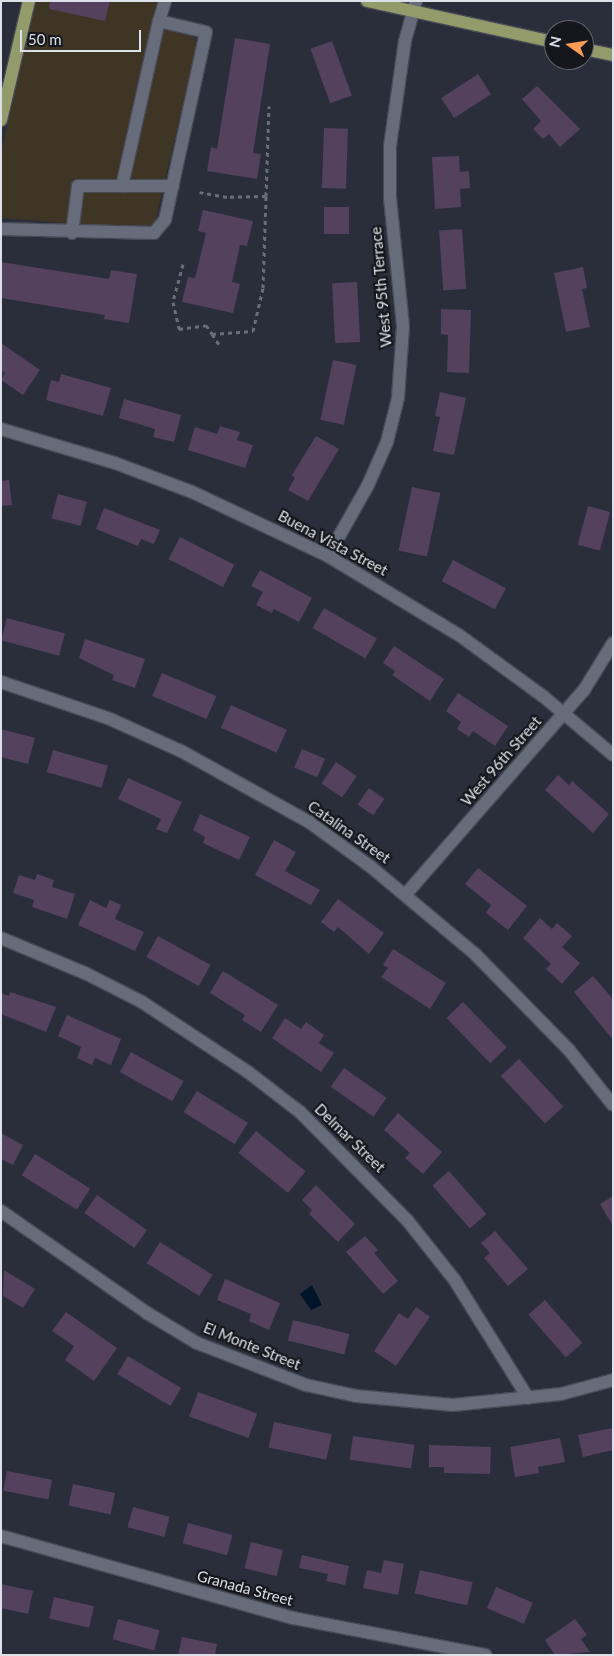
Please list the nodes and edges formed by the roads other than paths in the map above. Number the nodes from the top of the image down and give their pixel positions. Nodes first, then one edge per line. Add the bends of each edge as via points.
1 (29, 1) edge
2 (165, 1) edge
3 (367, 1) edge
4 (415, 6) edge
5 (159, 21) junction
6 (544, 39) edge
7 (594, 51) edge
8 (613, 56) edge
9 (1, 120) edge
10 (122, 186) junction
11 (172, 186) junction
12 (1, 230) edge
13 (72, 233) junction
14 (1, 429) edge
15 (328, 556) junction
16 (613, 643) edge
17 (1, 682) edge
18 (564, 714) junction
19 (613, 755) edge
20 (406, 894) junction
21 (1, 938) edge
22 (613, 1105) edge
23 (1, 1211) edge
24 (613, 1380) edge
25 (528, 1398) junction
26 (1, 1536) edge
27 (485, 1655) edge

1 - 9 main road
2 - 5 street
3 - 4 main road
4 - 6 main road
4 - 15 street, West 95th Terrace via 395,97 390,146 391,207 403,326 398,398 387,442 368,485
5 - 10 street
5 - 11 street via 206,32
7 - 8 main road
10 - 11 street
10 - 13 street via 78,186
11 - 13 street via 165,220 154,233
12 - 13 street
14 - 15 street, Buena Vista Street via 115,463 192,492
15 - 18 street, Buena Vista Street via 459,635
16 - 18 street, West 96th Street
17 - 20 street, Catalina Street via 110,719 190,756 309,822
18 - 19 street, Buena Vista Street
18 - 20 street, West 96th Street
20 - 22 street, Catalina Street via 520,997
21 - 25 street, Delmar Street via 87,974 142,1002 210,1045 300,1112 407,1220 454,1279
23 - 25 street, El Monte Street via 147,1313 197,1343 251,1367 323,1389 408,1403 454,1404
24 - 25 street
26 - 27 street, Granada Street via 293,1618

